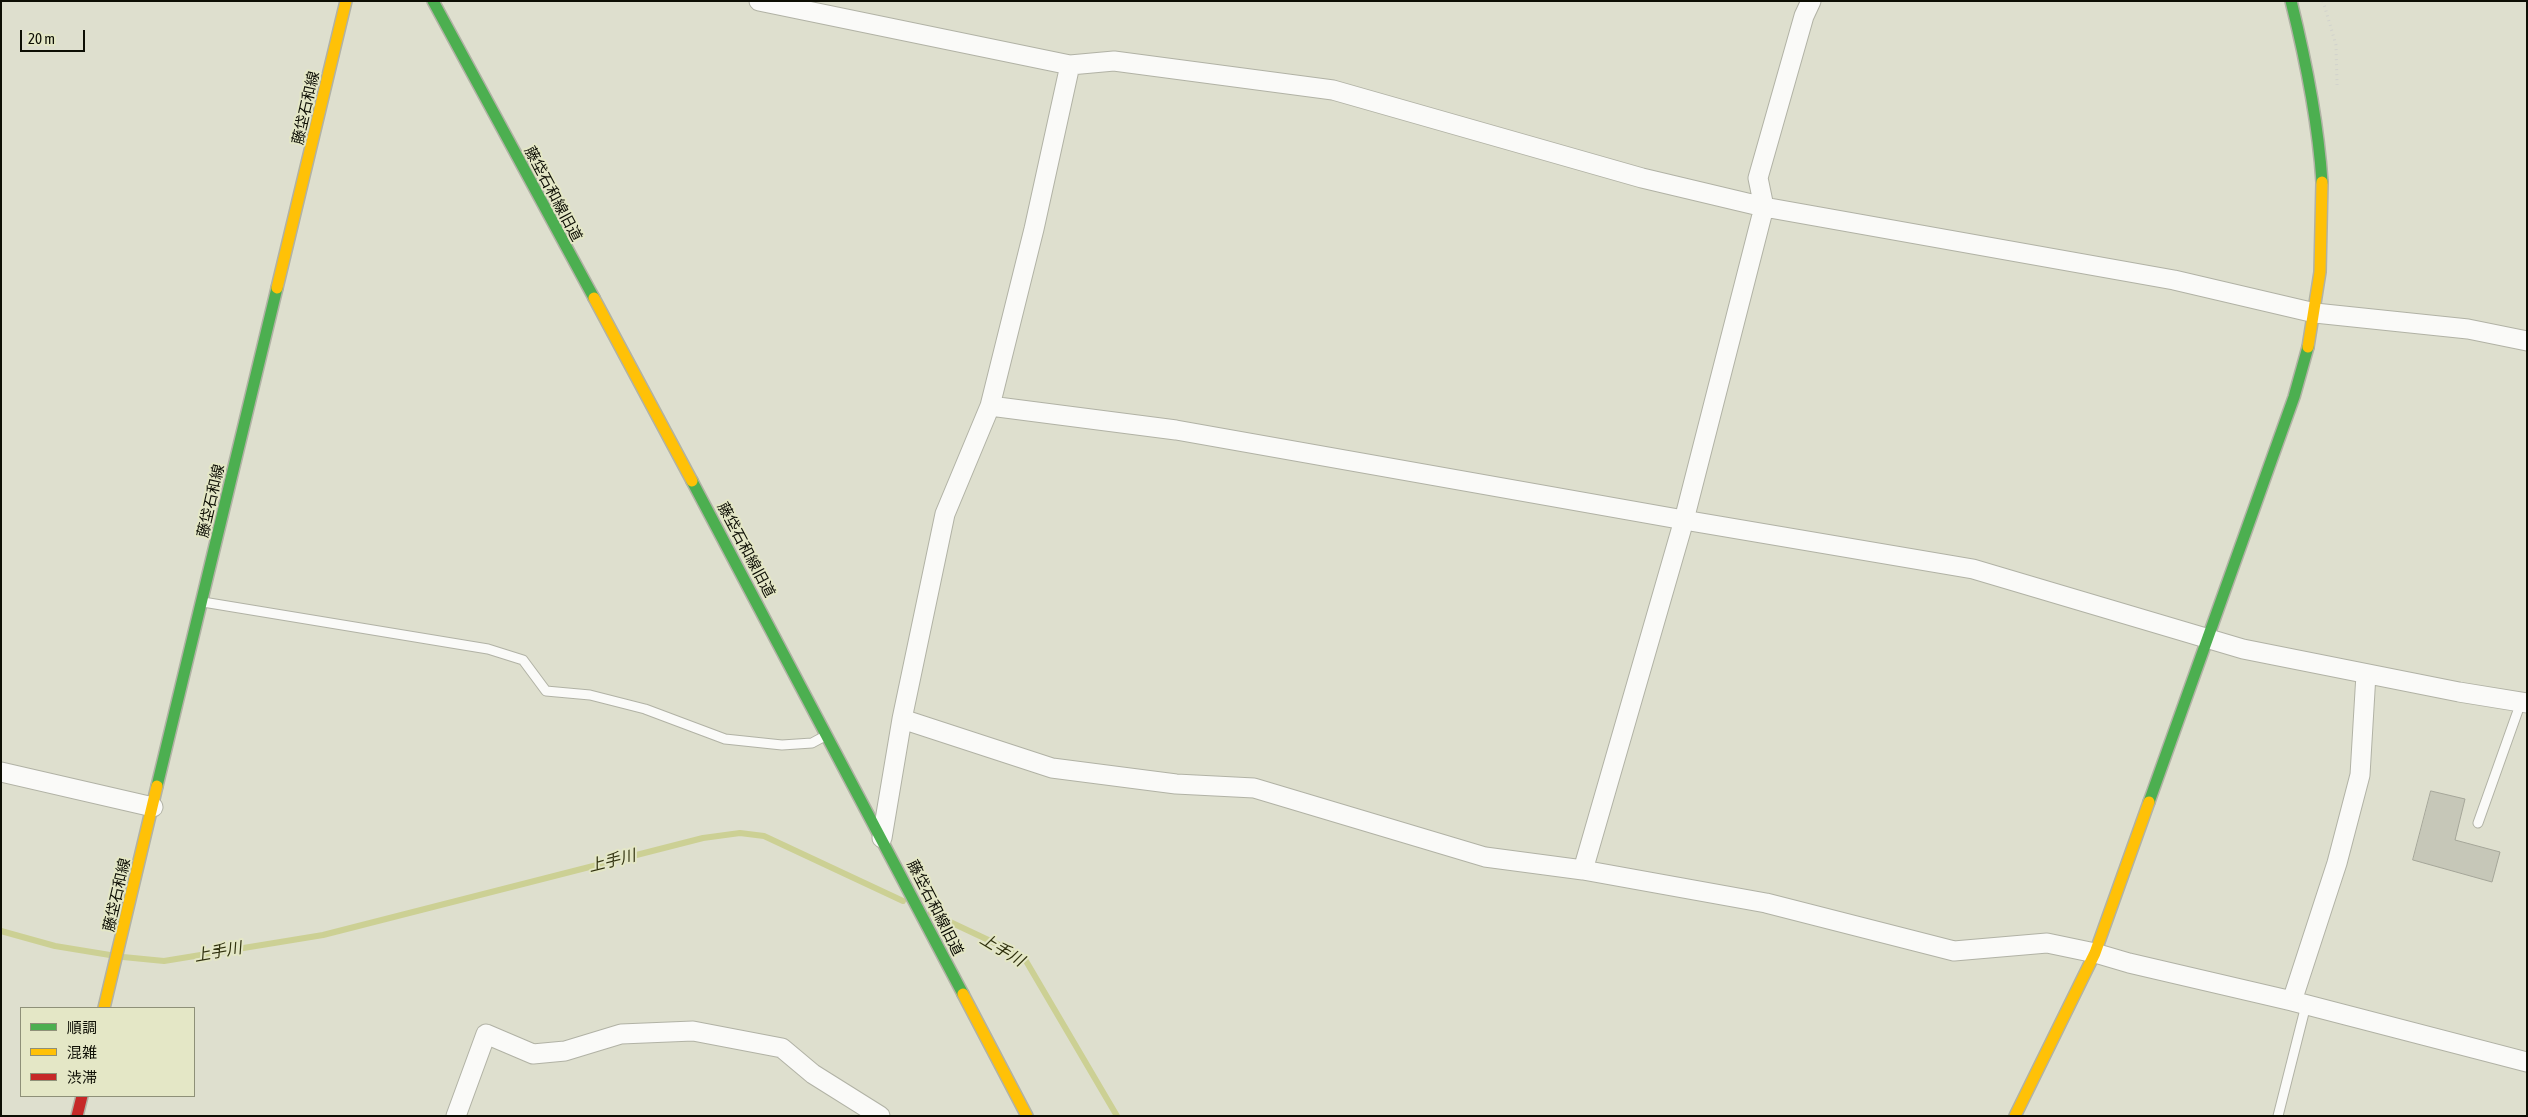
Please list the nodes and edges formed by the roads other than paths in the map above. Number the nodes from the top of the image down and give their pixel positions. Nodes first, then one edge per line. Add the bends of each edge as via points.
1 (346, 1) edge
2 (433, 1) edge
3 (759, 1) edge
4 (1811, 1) edge
5 (2291, 1) edge
6 (1070, 64) junction
7 (1764, 207) junction
8 (2315, 313) junction
9 (2527, 341) edge
10 (990, 406) junction
11 (1684, 520) junction
12 (203, 602) junction
13 (2208, 638) junction
14 (2366, 674) junction
15 (2524, 702) edge
16 (902, 719) junction
17 (828, 734) junction
18 (1, 772) edge
19 (153, 807) junction
20 (2478, 823) dead end
21 (882, 838) junction
22 (1583, 870) junction
23 (2095, 953) junction
24 (2299, 1003) junction
25 (104, 1007) edge
26 (2527, 1062) edge
27 (82, 1097) edge
28 (77, 1116) edge
29 (456, 1116) edge
30 (880, 1116) edge
31 (1027, 1116) edge
32 (2015, 1116) edge
33 (2278, 1116) edge

1 - 12 street, 藤垈石和線
2 - 17 street, 藤垈石和線旧道
3 - 6 street
4 - 7 street via 1758,178
5 - 8 street via 2305,51 2320,144 2324,215
6 - 7 street via 1114,61 1333,90 1642,178
6 - 10 street via 1034,229
7 - 8 street via 2174,280
7 - 11 street
8 - 9 street via 2468,329
8 - 13 street via 2294,397
10 - 11 street via 1176,430
10 - 16 street via 945,514
11 - 13 street via 1973,569
11 - 22 street
12 - 17 lane via 488,649 523,660 546,691 590,695 636,706 725,739 782,745 812,743
12 - 19 street, 藤垈石和線
13 - 14 street via 2244,649
13 - 23 street
14 - 15 street
14 - 24 street via 2360,775
15 - 20 lane
16 - 21 street
16 - 22 street via 1052,768 1176,784 1254,788 1485,857
17 - 21 street, 藤垈石和線旧道
18 - 19 street
19 - 25 street, 藤垈石和線
21 - 31 street, 藤垈石和線旧道
22 - 23 street via 1766,903 1954,951 2047,943
23 - 24 street
23 - 32 street
24 - 26 street
24 - 33 lane
27 - 28 street
29 - 30 street via 486,1034 533,1054 566,1051 622,1034 693,1031 782,1048 813,1074

